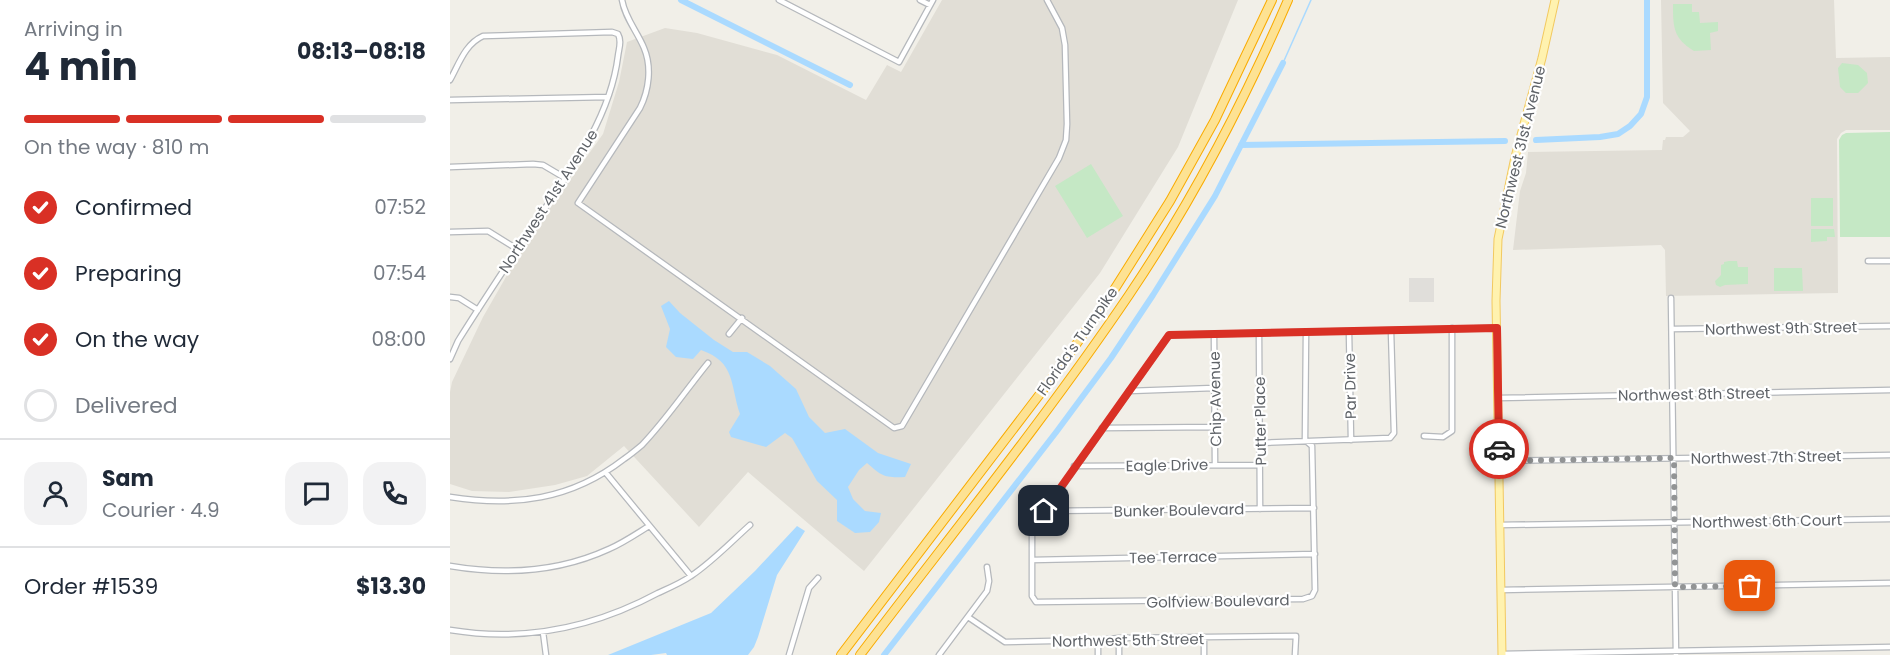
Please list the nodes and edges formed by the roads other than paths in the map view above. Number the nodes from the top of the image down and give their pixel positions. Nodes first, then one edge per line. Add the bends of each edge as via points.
1 (622, 0) edge
2 (779, 0) edge
3 (920, 0) edge
4 (1047, 0) edge
5 (1272, 0) edge
6 (1288, 0) edge
7 (1555, 0) edge
8 (931, 3) edge
9 (450, 80) edge
10 (608, 97) junction
11 (450, 100) edge
12 (450, 167) edge
13 (565, 178) junction
14 (450, 232) edge
15 (517, 249) junction
16 (1868, 261) dead end
17 (1890, 261) edge
18 (450, 297) edge
19 (1671, 298) dead end
20 (478, 310) junction
21 (742, 318) junction
22 (1890, 326) edge
23 (1452, 328) junction
24 (1497, 328) junction
25 (1672, 329) junction
26 (1391, 331) junction
27 (1349, 332) junction
28 (1259, 333) junction
29 (1306, 333) junction
30 (729, 334) dead end
31 (1214, 334) junction
32 (450, 359) edge
33 (708, 363) dead end
34 (1215, 388) junction
35 (1890, 390) edge
36 (1129, 391) junction
37 (1673, 394) junction
38 (1498, 398) junction
39 (1215, 427) junction
40 (1102, 428) junction
41 (1424, 436) dead end
42 (1305, 440) junction
43 (1352, 440) junction
44 (1260, 443) junction
45 (1890, 455) edge
46 (1674, 458) junction
47 (1499, 461) junction
48 (1215, 465) junction
49 (1260, 465) junction
50 (1074, 466) junction
51 (606, 473) junction
52 (450, 497) edge
53 (1314, 508) junction
54 (1260, 509) junction
55 (1044, 511) junction
56 (1890, 519) edge
57 (1674, 522) junction
58 (750, 525) dead end
59 (1500, 525) junction
60 (649, 526) junction
61 (1314, 554) junction
62 (1032, 560) junction
63 (450, 566) edge
64 (987, 567) dead end
65 (690, 576) junction
66 (818, 578) dead end
67 (1890, 584) edge
68 (1675, 587) junction
69 (1501, 590) junction
70 (968, 617) junction
71 (450, 630) edge
72 (543, 632) junction
73 (1119, 638) junction
74 (1204, 638) junction
75 (1098, 640) junction
76 (1890, 647) edge
77 (1676, 653) edge
78 (1502, 654) edge
79 (546, 655) edge
80 (789, 655) edge
81 (841, 655) edge
82 (860, 655) edge
83 (939, 655) edge
84 (1098, 655) edge
85 (1119, 655) edge
86 (1204, 655) edge
87 (1296, 655) edge

1 - 21 street via 626,16 645,48 649,80 646,96 578,203
2 - 8 street via 898,62
3 - 8 street
4 - 21 street via 1062,28 1065,45 1066,140 902,426 894,428
5 - 81 highway, Florida's Turnpike via 1215,120 1114,290 1059,369
6 - 82 highway, Florida's Turnpike via 1222,137 1129,294 1072,376
7 - 24 main road, Northwest 31st Avenue via 1498,239
9 - 10 street, Northwest 41st Avenue via 475,40 492,35 612,32 620,38
10 - 11 street
10 - 13 street, Northwest 41st Avenue
12 - 13 street via 533,164 543,165
13 - 15 street, Northwest 41st Avenue
14 - 15 street via 488,231
15 - 20 street, Northwest 41st Avenue
16 - 17 street
18 - 20 street
19 - 25 street
20 - 32 street, Northwest 41st Avenue
21 - 30 street
22 - 25 street, Northwest 9th Street
23 - 24 street
23 - 26 street
23 - 41 street via 1452,431 1443,437
24 - 38 main road, Northwest 31st Avenue
25 - 37 street
26 - 27 street
26 - 43 street via 1394,434 1390,438
27 - 29 street
27 - 43 street, Par Drive
28 - 29 street
28 - 31 street
28 - 44 street, Putter Place
29 - 42 street, Golfview Boulevard
31 - 34 street, Chip Avenue
31 - 36 street via 1169,335
33 - 51 street via 640,446
34 - 36 street
34 - 39 street, Chip Avenue
35 - 37 street, Northwest 8th Street
36 - 40 street
37 - 38 street, Northwest 8th Street
37 - 46 street
38 - 47 main road, Northwest 31st Avenue
39 - 40 street
39 - 48 street, Chip Avenue
40 - 50 street
42 - 43 street
42 - 44 street
42 - 53 street, Golfview Boulevard via 1312,446
44 - 49 street, Putter Place
45 - 46 street, Northwest 7th Street
46 - 47 street, Northwest 7th Street
46 - 57 street
47 - 59 main road, Northwest 31st Avenue
48 - 49 street, Eagle Drive
48 - 50 street, Eagle Drive
49 - 54 street, Putter Place
50 - 55 street
51 - 52 street via 578,487 526,500 495,502
51 - 60 street
53 - 54 street, Bunker Boulevard
53 - 61 street, Golfview Boulevard
54 - 55 street, Bunker Boulevard
55 - 62 street via 1032,529
56 - 57 street, Northwest 6th Court
57 - 59 street, Northwest 6th Court
57 - 68 street
58 - 65 street
59 - 69 main road, Northwest 31st Avenue
60 - 63 street via 586,558 541,568 502,572
60 - 65 street
61 - 62 street, Tee Terrace
61 - 62 street, Golfview Boulevard via 1315,590 1303,599 1036,602 1032,596
64 - 70 street via 987,591
65 - 72 street via 630,608
66 - 80 street via 809,588
67 - 68 street
68 - 69 street
68 - 77 street
69 - 78 main road, Northwest 31st Avenue
70 - 75 street, Northwest 5th Street via 1005,642
70 - 83 street
71 - 72 street via 503,635
72 - 79 street
73 - 74 street, Northwest 5th Street
73 - 75 street, Northwest 5th Street
73 - 85 street
74 - 86 street
74 - 87 street, Northwest 5th Street via 1296,636
75 - 84 street
76 - 77 street
77 - 78 street

